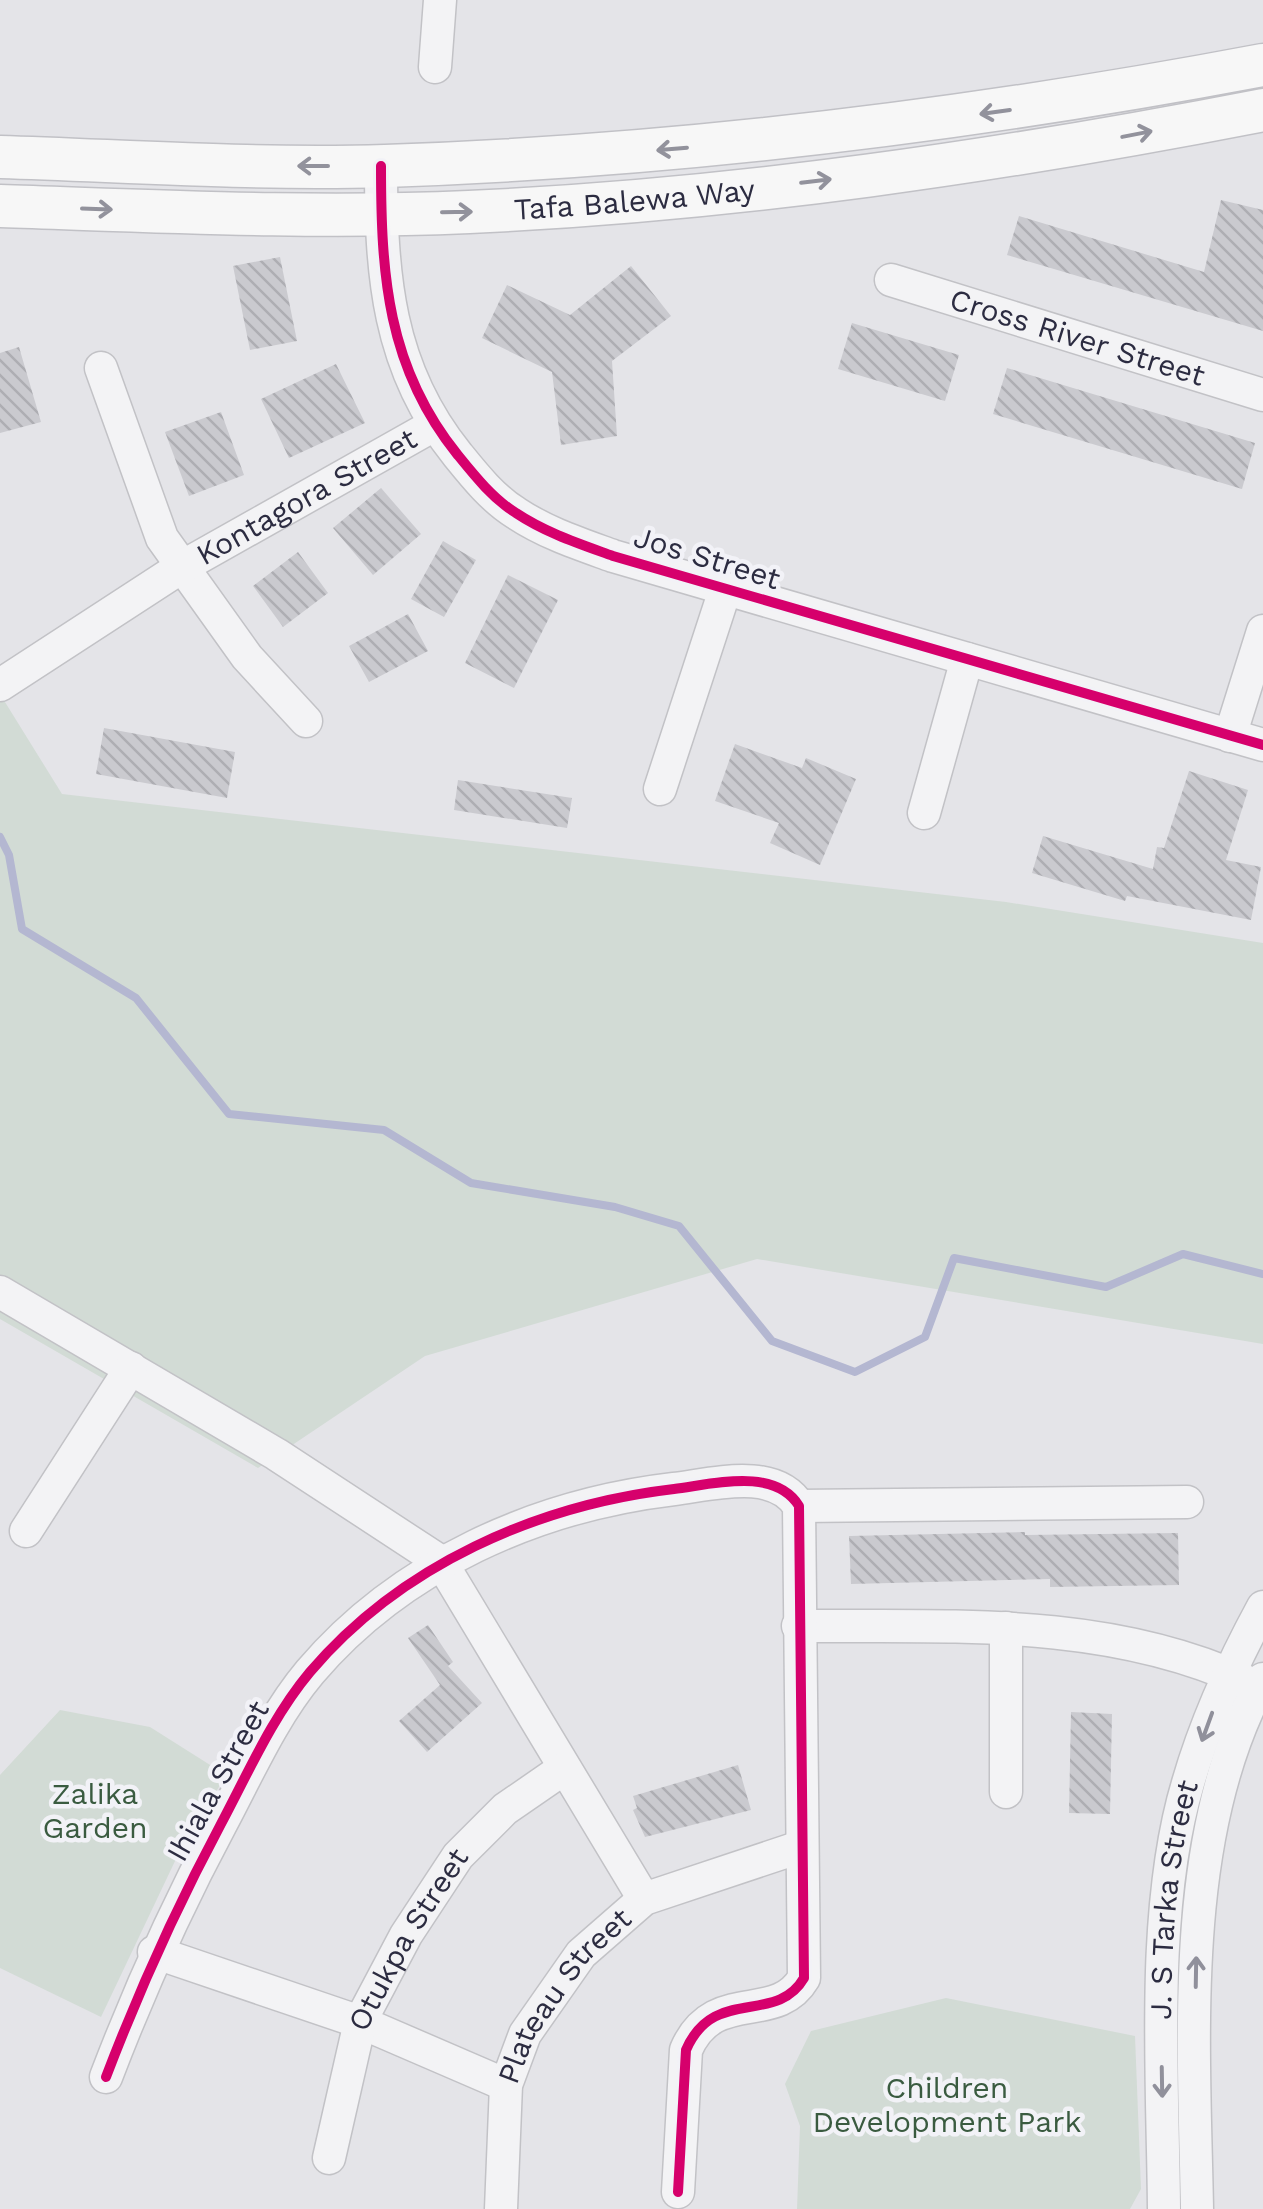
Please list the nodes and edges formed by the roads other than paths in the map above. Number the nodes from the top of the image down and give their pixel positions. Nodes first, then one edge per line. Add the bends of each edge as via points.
1 (440, 0) edge
2 (1263, 64) edge
3 (435, 67) dead end
4 (1263, 110) edge
5 (0, 158) edge
6 (381, 166) junction
7 (0, 206) edge
8 (381, 213) junction
9 (891, 280) dead end
10 (101, 368) dead end
11 (1263, 395) edge
12 (434, 425) junction
13 (180, 568) junction
14 (725, 590) junction
15 (1263, 631) edge
16 (966, 659) junction
17 (0, 686) edge
18 (306, 722) dead end
19 (1230, 736) junction
20 (1263, 745) edge
21 (660, 789) dead end
22 (924, 813) dead end
23 (0, 1292) edge
24 (131, 1368) junction
25 (1187, 1502) dead end
26 (799, 1506) junction
27 (26, 1530) dead end
28 (440, 1562) junction
29 (1263, 1607) edge
30 (798, 1626) junction
31 (1006, 1628) junction
32 (1228, 1673) junction
33 (1260, 1683) edge
34 (563, 1769) junction
35 (1006, 1792) dead end
36 (800, 1847) junction
37 (644, 1900) junction
38 (154, 1952) junction
39 (360, 2022) junction
40 (106, 2077) dead end
41 (506, 2085) junction
42 (330, 2158) dead end
43 (678, 2192) dead end
44 (501, 2209) edge
45 (1164, 2209) edge
46 (1197, 2209) edge

1 - 3 street
2 -> 6 main road, Tafa Balewa Way via 879,129 568,158
8 -> 4 main road, Tafa Balewa Way via 578,206 735,191 1069,148
6 -> 5 main road, Tafa Balewa Way
6 - 8 street, Jos Street
7 -> 8 main road, Tafa Balewa Way
8 - 12 street, Jos Street via 388,306 405,370
9 - 11 street, Cross River Street
10 - 13 street via 146,500
12 - 13 street, Kontagora Street
12 - 14 street, Jos Street via 513,512 599,551
13 - 17 street, Kontagora Street
13 - 18 street
14 - 16 street, Jos Street
14 - 21 street
15 - 19 street
16 - 19 street, Jos Street
16 - 22 street
19 - 20 street, Jos Street
23 - 24 street
24 - 27 street
24 - 28 street
25 - 26 street
26 - 28 street, Ihiala Street via 773,1482 630,1494 580,1505
26 - 30 street
28 - 34 street
28 - 38 street, Ihiala Street via 310,1672 272,1727
29 - 32 street, J. S Tarka Street
30 - 31 street
30 - 36 street
31 - 32 street via 1119,1642
31 - 35 street
32 - 33 street
32 -> 45 street, J. S Tarka Street via 1186,1786 1175,1847 1161,2038
46 -> 33 street, J. S Tarka Street via 1196,1955 1220,1793
34 - 37 street
34 - 39 street, Otukpa Street via 504,1809 458,1856
36 - 37 street, Plateau Street
36 - 43 street via 804,1978 780,2001 734,2006 694,2032 686,2050
37 - 41 street, Plateau Street via 613,1923 553,1989 525,2034
38 - 39 street
38 - 40 street, Ihiala Street
39 - 41 street
39 - 42 street, Otukpa Street
41 - 44 street, Plateau Street

